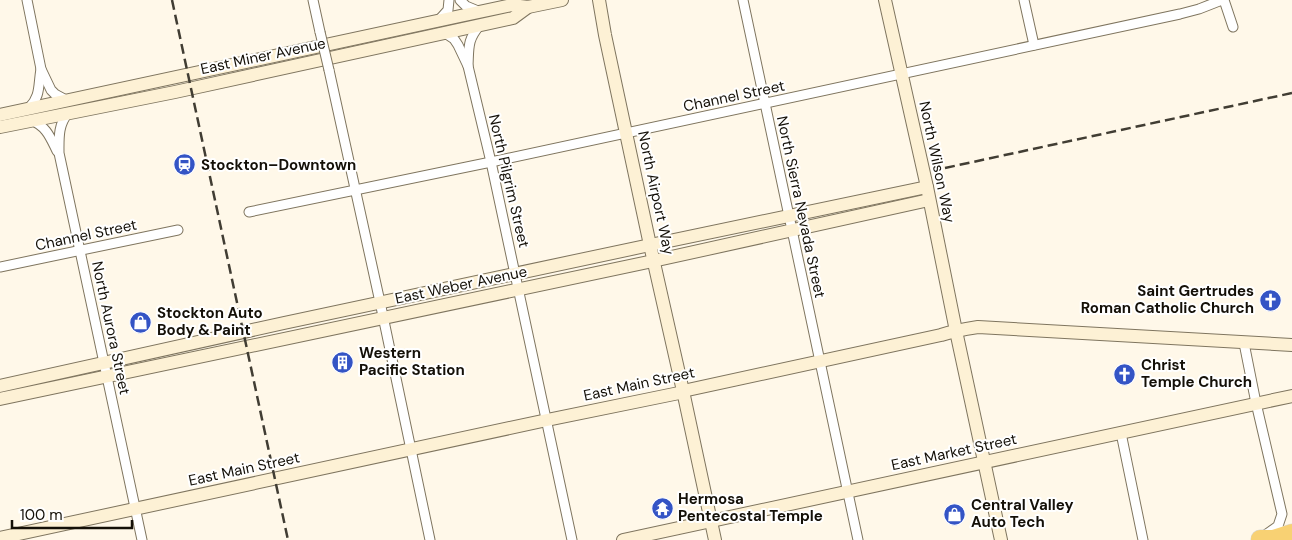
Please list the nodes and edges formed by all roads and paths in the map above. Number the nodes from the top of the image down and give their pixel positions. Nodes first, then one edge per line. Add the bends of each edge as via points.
1 (27, 0) edge
2 (313, 0) edge
3 (449, 0) edge
4 (460, 0) edge
5 (562, 0) edge
6 (599, 0) edge
7 (743, 0) edge
8 (885, 0) edge
9 (1024, 0) edge
10 (1223, 0) edge
11 (528, 7) junction
12 (481, 11) junction
13 (439, 20) junction
14 (480, 25) junction
15 (1233, 26) dead end
16 (441, 33) junction
17 (1034, 45) junction
18 (468, 66) junction
19 (41, 69) junction
20 (901, 74) junction
21 (765, 103) junction
22 (68, 106) junction
23 (30, 114) junction
24 (0, 115) edge
25 (0, 127) edge
26 (626, 132) junction
27 (59, 154) junction
28 (491, 162) junction
29 (927, 187) junction
30 (354, 190) junction
31 (929, 200) junction
32 (249, 212) dead end
33 (790, 216) junction
34 (178, 230) dead end
35 (792, 230) junction
36 (650, 244) junction
37 (80, 250) junction
38 (653, 261) junction
39 (0, 267) edge
40 (516, 274) junction
41 (519, 289) junction
42 (380, 302) junction
43 (383, 318) junction
44 (956, 331) junction
45 (1244, 343) junction
46 (1292, 345) edge
47 (820, 362) junction
48 (106, 370) junction
49 (0, 386) edge
50 (683, 391) junction
51 (1292, 396) edge
52 (0, 399) edge
53 (1256, 403) junction
54 (547, 420) junction
55 (1121, 433) junction
56 (410, 450) junction
57 (984, 462) junction
58 (848, 491) junction
59 (136, 508) junction
60 (711, 521) junction
61 (1292, 534) edge
62 (0, 539) edge
63 (1260, 539) joint
64 (142, 540) edge
65 (430, 540) edge
66 (572, 540) edge
67 (624, 540) edge
68 (715, 540) edge
69 (858, 540) edge
70 (1001, 540) edge
71 (1142, 540) edge

1 - 19 street
2 - 30 street, bridge
3 - 13 street via 448,10
4 - 12 street via 473,10
5 - 11 main road, East Miner Avenue
6 - 26 main road, North Airport Way
7 - 21 street, North Sierra Nevada Street
8 - 20 main road, North Wilson Way
9 - 17 street
10 - 15 street
10 - 17 street, Channel Street via 1180,14
11 - 12 main road, East Miner Avenue via 512,5
11 - 14 main road, East Miner Avenue via 513,18
12 - 13 main road, East Miner Avenue
13 - 22 main road, East Miner Avenue
14 - 16 main road, East Miner Avenue
14 - 18 street, North Pilgrim Street via 470,39
16 - 18 street, North Pilgrim Street via 454,40
16 - 22 main road, East Miner Avenue via 176,92
17 - 20 street, Channel Street
18 - 28 street, North Pilgrim Street
19 - 22 street via 51,90
19 - 23 street via 38,96
20 - 21 street, Channel Street
20 - 29 main road, North Wilson Way
21 - 26 street, Channel Street
21 - 33 street, North Sierra Nevada Street
22 - 23 main road, East Miner Avenue
22 - 27 street, North Aurora Street via 60,126
23 - 24 main road, East Miner Avenue
23 - 25 main road, East Miner Avenue
23 - 27 street, North Aurora Street via 46,129
26 - 28 street, Channel Street
26 - 36 main road, North Airport Way
27 - 37 street, North Aurora Street
28 - 30 street, Channel Street
28 - 40 street, North Pilgrim Street
29 - 31 main road, North Wilson Way
29 - 33 main road, East Weber Avenue
30 - 32 street, Channel Street
30 - 42 street
31 - 35 main road, East Weber Avenue
31 - 44 main road, North Wilson Way
33 - 35 street, North Sierra Nevada Street
33 - 36 main road, East Weber Avenue
34 - 37 street, Channel Street
35 - 38 main road, East Weber Avenue
35 - 47 street, North Sierra Nevada Street
36 - 38 main road, North Airport Way
36 - 40 main road, East Weber Avenue
37 - 39 street, Channel Street
37 - 48 street, North Aurora Street
38 - 41 main road, East Weber Avenue
38 - 50 main road, North Airport Way
40 - 41 street, North Pilgrim Street
40 - 42 main road, East Weber Avenue
41 - 43 main road, East Weber Avenue
41 - 54 street, North Pilgrim Street
42 - 43 street
42 - 48 main road, East Weber Avenue
43 - 48 main road, East Weber Avenue
43 - 56 street
44 - 45 main road, East Main Street via 978,327
44 - 47 main road, East Main Street
44 - 57 main road, North Wilson Way
45 - 46 main road, East Main Street
45 - 53 street
47 - 50 main road, East Main Street
47 - 58 street, North Sierra Nevada Street
48 - 49 main road, East Weber Avenue
48 - 52 main road, East Weber Avenue
48 - 59 street, North Aurora Street
50 - 54 main road, East Main Street
50 - 60 main road, North Airport Way
51 - 53 main road, East Market Street
53 - 55 main road, East Market Street
53 - 63 street via 1282,514 1278,526
54 - 56 main road, East Main Street
54 - 66 street, North Pilgrim Street
55 - 57 main road, East Market Street
55 - 71 street
56 - 59 main road, East Main Street
56 - 65 street
57 - 58 main road, East Market Street
57 - 70 main road, North Wilson Way
58 - 60 main road, East Market Street
58 - 69 street, North Sierra Nevada Street
59 - 62 main road, East Main Street
59 - 64 street, North Aurora Street
60 - 67 main road, East Market Street
60 - 68 main road, North Airport Way
61 - 63 highway

